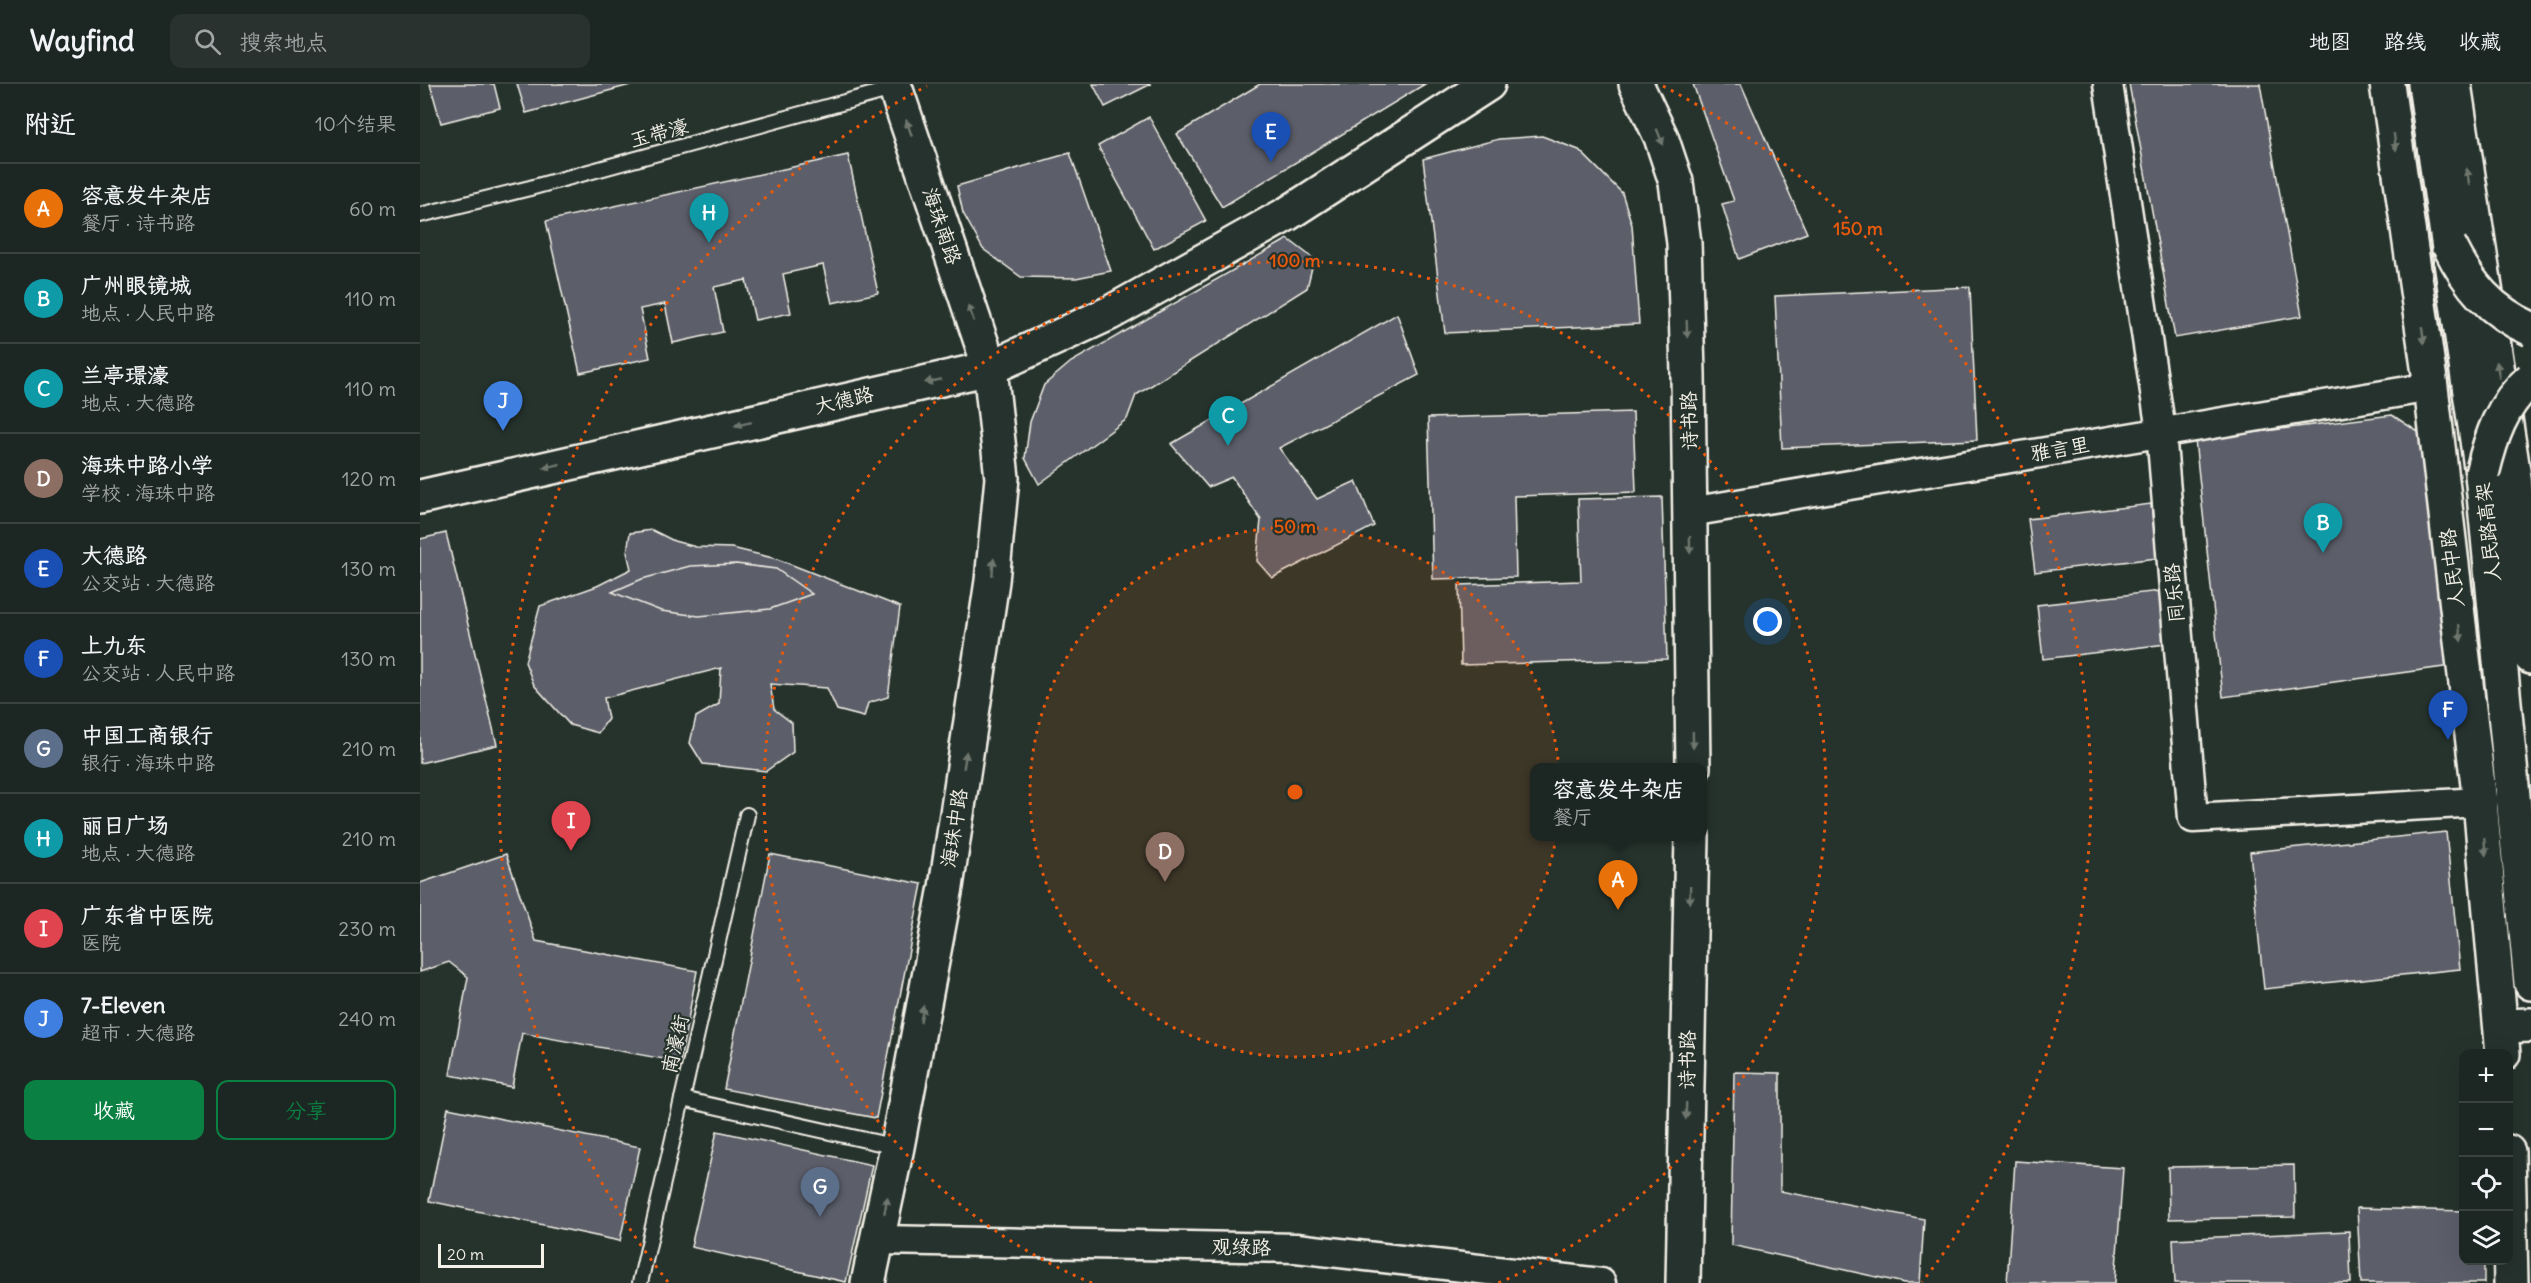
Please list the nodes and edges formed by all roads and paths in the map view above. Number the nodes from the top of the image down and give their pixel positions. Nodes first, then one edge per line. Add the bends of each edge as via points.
1 (1488, 84) edge
2 (1636, 84) edge
3 (2108, 84) edge
4 (2387, 84) edge
5 (2425, 84) edge
6 (2454, 84) edge
7 (899, 85) edge
8 (420, 215) edge
9 (2449, 245) junction
10 (2531, 329) edge
11 (990, 368) junction
12 (2531, 380) edge
13 (2431, 387) junction
14 (2161, 431) junction
15 (2482, 474) junction
16 (420, 497) edge
17 (1690, 512) junction
18 (2531, 657) edge
19 (1693, 763) edge
20 (2480, 802) junction
21 (747, 814) dead end
22 (1692, 841) edge
23 (2531, 983) edge
24 (2512, 1035) edge
25 (682, 1099) junction
26 (897, 1147) junction
27 (2508, 1157) edge
28 (879, 1240) junction
29 (640, 1283) edge
30 (868, 1283) edge
31 (1601, 1283) edge
32 (1683, 1283) edge
33 (2511, 1283) edge

1 - 11 main road, 大德路 via 1287,214 1110,313
2 -> 17 main road, 诗书路 via 1661,137 1678,192 1684,243
3 - 14 street, 同乐路
4 -> 13 main road, 人民中路
5 - 9 main road, 人民路高架
18 -> 6 main road via 2514,477
7 - 8 lane, 玉带濠
11 -> 7 main road, 海珠南路
9 - 10 main road, bridge via 2477,293 2502,314
9 - 15 main road, 人民路高架, bridge
11 -> 16 main road, 大德路
26 -> 11 main road, 海珠中路 via 946,887 992,581 1002,478
12 - 15 main road, bridge via 2513,397 2498,421
13 - 14 street, 雅言里
13 -> 20 main road, 人民中路
14 - 17 street, 雅言里
14 - 20 street, 同乐路 via 2193,818
15 - 23 main road, 人民路高架
17 -> 19 main road, 诗书路
20 -> 24 main road, 人民中路
21 - 25 lane, 南濠街
22 -> 32 main road, 诗书路
25 - 26 lane
25 - 29 lane, 南濠街
28 -> 26 main road, 海珠中路
27 - 33 main road
28 - 30 main road, 海珠中路
28 - 31 street, 观绿路 via 1296,1248

